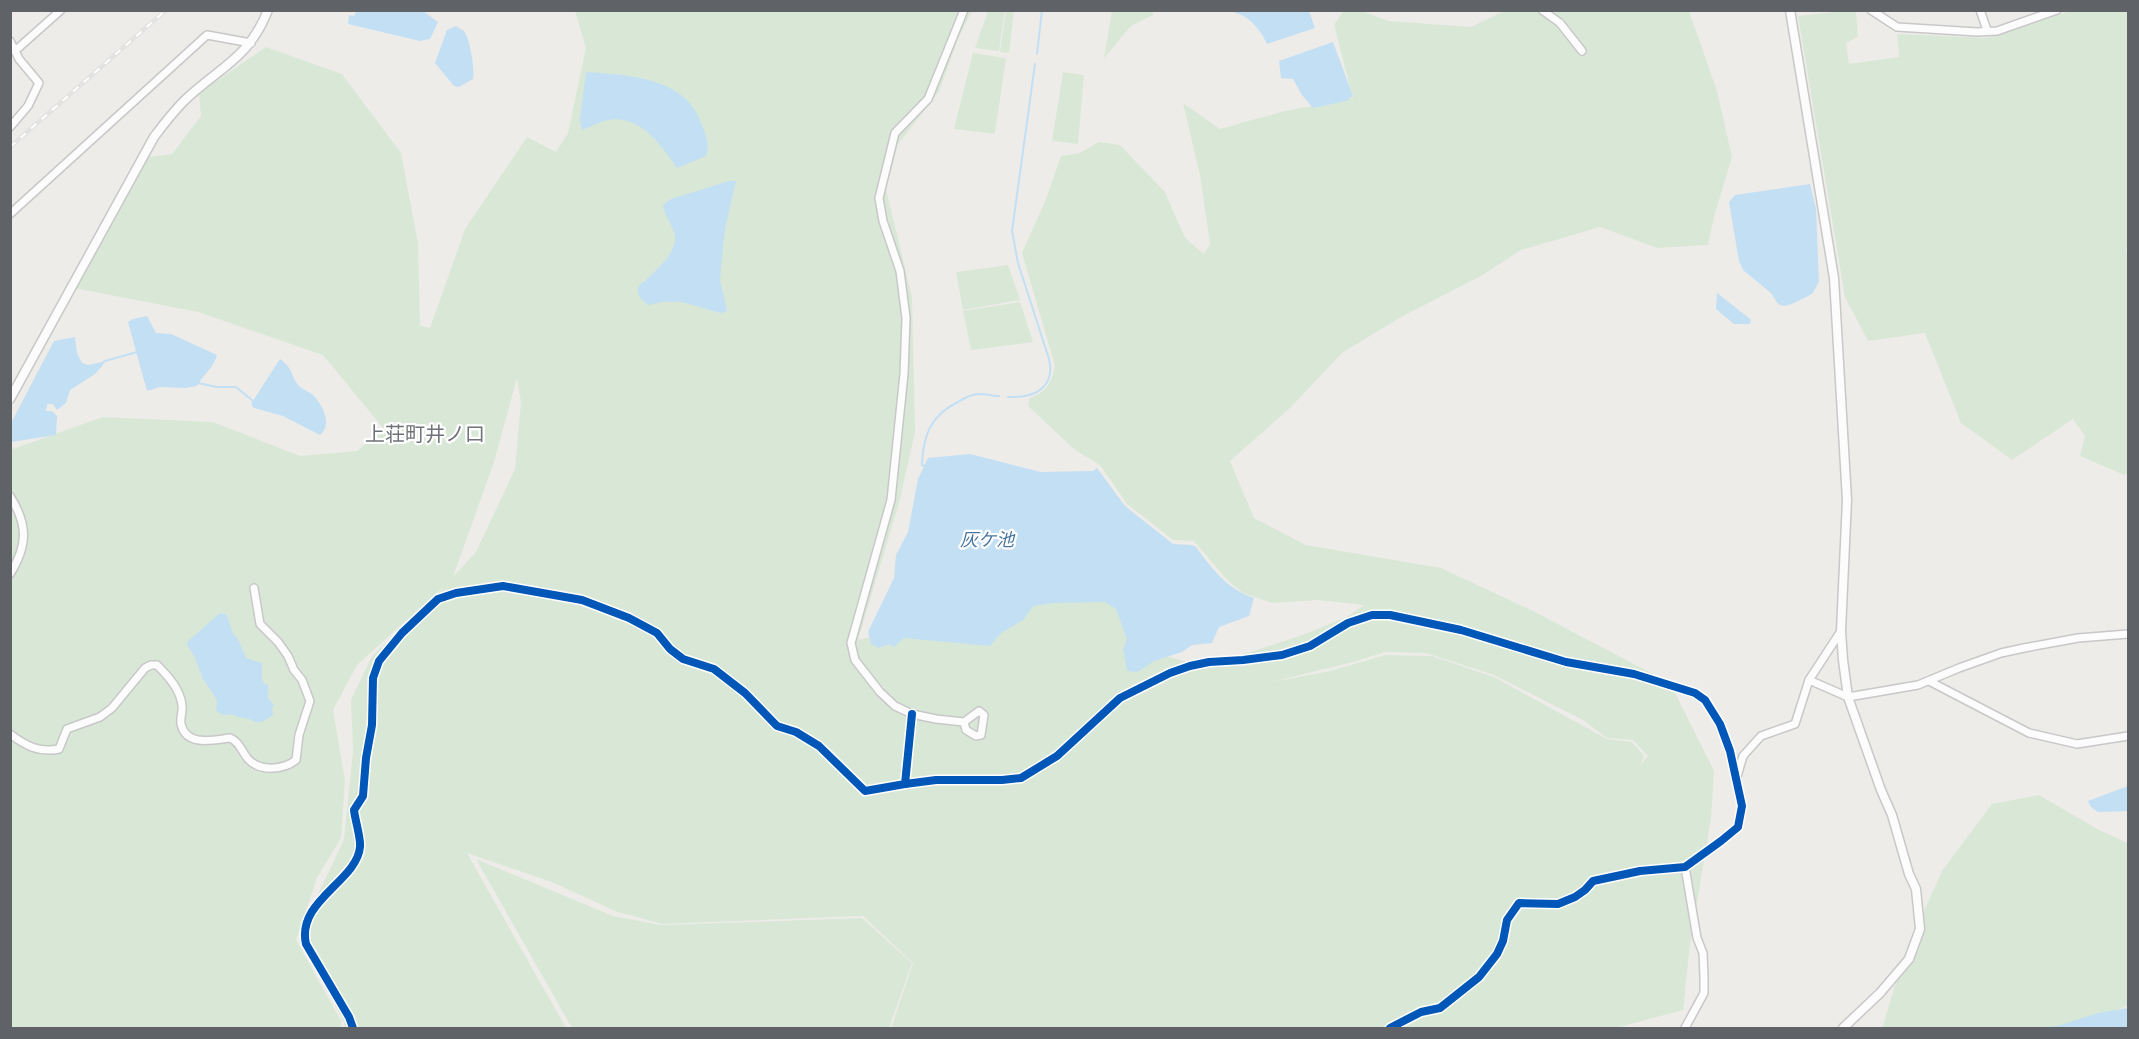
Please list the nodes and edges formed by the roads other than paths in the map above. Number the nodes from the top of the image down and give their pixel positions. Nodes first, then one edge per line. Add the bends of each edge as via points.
1 (61, 10) edge
2 (268, 10) edge
3 (964, 10) edge
4 (1542, 10) edge
5 (1871, 10) edge
6 (1980, 10) edge
7 (2057, 10) edge
8 (1791, 11) edge
9 (1987, 30) junction
10 (10, 41) edge
11 (251, 43) junction
12 (16, 50) junction
13 (1582, 51) dead end
14 (10, 128) edge
15 (10, 214) edge
16 (10, 399) edge
17 (10, 496) edge
18 (10, 574) edge
19 (254, 588) dead end
20 (1841, 631) junction
21 (2128, 634) edge
22 (1809, 680) junction
23 (1929, 681) junction
24 (1848, 697) junction
25 (912, 714) junction
26 (964, 722) dead end
27 (10, 734) edge
28 (2128, 736) edge
29 (1736, 782) junction
30 (905, 784) junction
31 (1685, 867) junction
32 (353, 1029) edge
33 (1390, 1029) edge
34 (1685, 1029) edge
35 (1843, 1029) edge

1 - 12 street
2 - 11 street
3 - 25 street via 928,99 895,133 879,198 900,271 906,318 904,374 891,500 851,643 855,660 880,692 895,706
4 - 13 street via 1560,23
5 - 9 street via 1897,27
6 - 9 street
7 - 9 street via 1997,31
8 - 20 street via 1834,278 1847,501
10 - 12 street
11 - 15 street via 207,35
11 - 16 street via 183,102 154,137
12 - 14 street via 39,82 28,106
17 - 18 street via 25,532 19,560
19 - 27 street via 260,624 288,656 310,701 296,760 289,765 268,768 250,762 239,744 230,738 206,741 189,737 181,721 180,697 173,682 157,665 145,668 100,717 67,729 59,749 35,750
20 - 22 street
20 - 24 street
21 - 23 street via 2078,638 2001,653
22 - 24 street
22 - 29 street via 1795,724 1761,736 1743,756
23 - 24 street
23 - 28 street via 2047,738 2077,744
24 - 35 street via 1916,889 1920,928 1909,959
25 - 26 street
25 - 30 street
29 - 30 street via 1720,724 1705,700 1695,693 1634,674 1566,662 1461,630 1372,615 1348,623 1310,646 1282,655 1209,662 1170,673 1120,698 1057,756 1022,778
29 - 31 street via 1742,806 1738,826
30 - 32 street via 865,791 819,746 777,726 745,693 714,669 682,659 657,633 599,605 503,586 438,599 402,633 375,669 363,796 354,810 360,846 355,861 314,909 304,933 306,944
31 - 33 street via 1593,881 1575,897 1558,904 1519,903 1507,920 1497,954 1479,977 1440,1008 1422,1012
31 - 34 street via 1703,953 1704,977 1704,993

